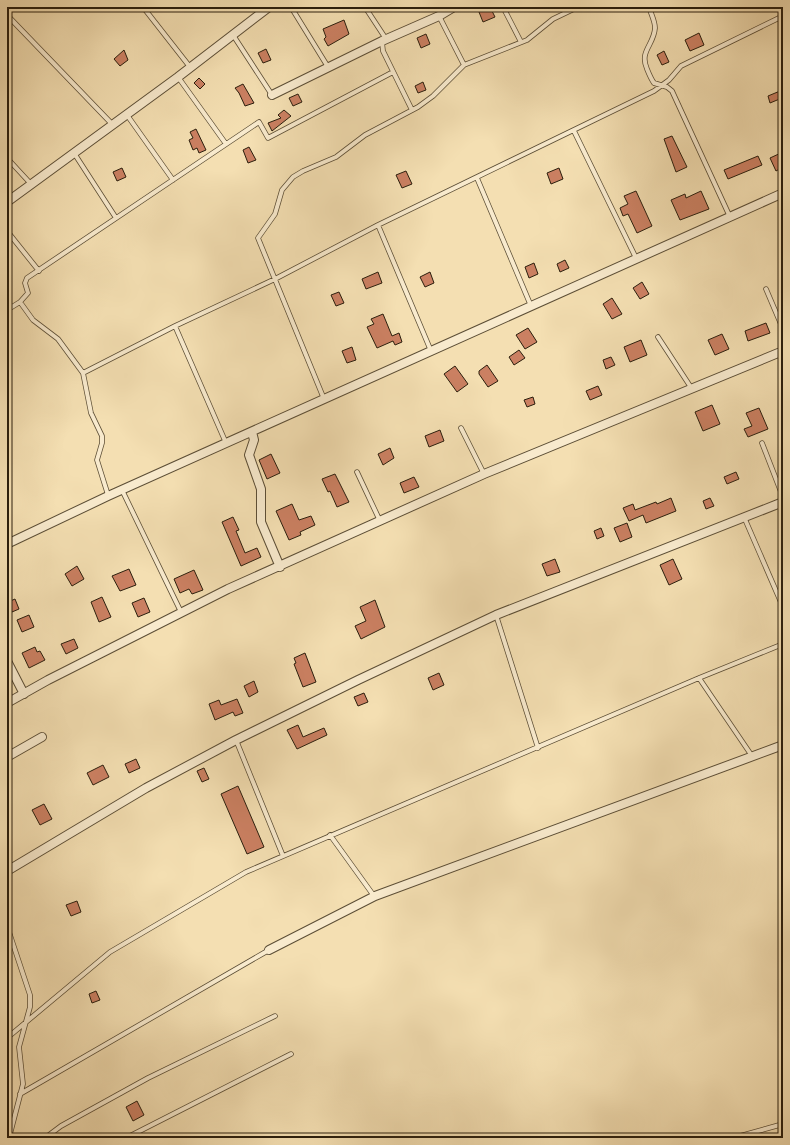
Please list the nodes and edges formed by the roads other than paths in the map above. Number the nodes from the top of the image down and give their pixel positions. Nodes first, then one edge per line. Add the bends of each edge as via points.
1 (143, 7) edge
2 (269, 7) edge
3 (291, 7) edge
4 (365, 7) edge
5 (503, 7) edge
6 (578, 7) edge
7 (600, 7) edge
8 (615, 7) edge
9 (649, 7) edge
10 (451, 8) edge
11 (260, 10) edge
12 (7, 15) edge
13 (439, 16) junction
14 (783, 16) edge
15 (233, 35) junction
16 (384, 40) junction
17 (520, 42) junction
18 (464, 65) junction
19 (190, 67) junction
20 (328, 67) junction
21 (392, 72) junction
22 (178, 77) junction
23 (662, 86) junction
24 (272, 95) joint
25 (412, 110) junction
26 (127, 114) junction
27 (112, 124) junction
28 (574, 131) junction
29 (226, 144) junction
30 (73, 153) junction
31 (7, 158) edge
32 (477, 178) junction
33 (173, 180) junction
34 (31, 184) junction
35 (783, 193) edge
36 (7, 202) edge
37 (730, 217) junction
38 (116, 218) junction
39 (378, 225) junction
40 (7, 231) edge
41 (636, 258) junction
42 (39, 270) junction
43 (275, 279) junction
44 (766, 289) dead end
45 (20, 302) junction
46 (531, 306) junction
47 (7, 310) edge
48 (175, 326) junction
49 (783, 329) edge
50 (658, 337) dead end
51 (432, 351) junction
52 (783, 351) edge
53 (83, 373) junction
54 (692, 390) junction
55 (324, 399) junction
56 (461, 428) dead end
57 (252, 432) junction
58 (762, 443) dead end
59 (226, 444) junction
60 (357, 472) dead end
61 (484, 474) junction
62 (122, 490) junction
63 (108, 496) junction
64 (783, 497) edge
65 (783, 502) edge
66 (744, 516) junction
67 (380, 521) junction
68 (7, 544) edge
69 (280, 567) junction
70 (783, 607) edge
71 (182, 613) junction
72 (496, 615) junction
73 (783, 644) edge
74 (7, 661) edge
75 (699, 678) junction
76 (24, 694) junction
77 (7, 703) edge
78 (42, 737) dead end
79 (236, 740) junction
80 (783, 745) edge
81 (538, 748) junction
82 (752, 756) junction
83 (7, 757) edge
84 (330, 835) junction
85 (283, 856) junction
86 (7, 871) edge
87 (374, 896) junction
88 (7, 926) edge
89 (269, 950) joint
90 (275, 1016) dead end
91 (27, 1021) junction
92 (7, 1038) edge
93 (291, 1054) dead end
94 (20, 1094) junction
95 (783, 1124) edge
96 (9, 1138) edge
97 (45, 1138) edge
98 (126, 1138) edge
99 (733, 1138) edge

1 - 19 lane
2 - 11 street
3 - 20 lane
4 - 16 lane
5 - 17 lane
6 - 17 lane via 553,19 533,36
7 - 8 lane
9 - 23 lane via 655,29 644,61 652,81
10 - 13 street
11 - 15 street
12 - 27 lane
13 - 16 street
13 - 18 lane
14 - 23 lane via 682,66
15 - 19 street
15 - 24 lane
16 - 20 street
16 - 21 lane via 382,51
17 - 18 lane
18 - 25 lane via 433,96
19 - 22 street
20 - 24 street
21 - 25 lane
21 - 29 lane via 268,138 259,122
22 - 26 street
22 - 29 lane
23 - 28 lane
23 - 37 lane via 670,88 674,94
25 - 43 lane via 365,135 336,157 303,171 287,184 279,196 272,219 258,236
26 - 27 street
26 - 33 lane
27 - 30 street
28 - 32 lane
28 - 41 lane
29 - 33 lane
30 - 34 street
30 - 38 lane
31 - 34 lane
32 - 39 lane
32 - 46 lane
33 - 38 lane
34 - 36 street
35 - 37 street
37 - 41 street
38 - 42 lane
39 - 43 lane
39 - 51 lane
40 - 42 lane
41 - 46 street
42 - 45 lane via 25,280 28,293
43 - 48 lane
43 - 55 lane
44 - 49 lane
45 - 47 lane
45 - 53 lane via 33,320 58,339
46 - 51 street
48 - 53 lane
48 - 59 lane
50 - 54 lane
51 - 55 street
52 - 54 street
53 - 63 lane via 91,412 102,436 97,460
54 - 61 street
55 - 57 street
56 - 61 lane
57 - 59 street
57 - 69 street via 254,440 249,455 261,490 260,522
58 - 64 lane
59 - 62 street
60 - 67 lane
61 - 67 street
62 - 63 street
62 - 71 lane
63 - 68 street
65 - 66 street
66 - 70 lane
66 - 72 street
67 - 69 street
69 - 71 street
71 - 76 street
72 - 79 street
72 - 81 lane
73 - 75 lane
74 - 76 street
75 - 81 lane
75 - 82 lane
76 - 77 street
78 - 83 street
79 - 85 lane
79 - 86 street via 146,788
80 - 82 street
81 - 84 lane
82 - 87 street
84 - 85 lane
84 - 87 lane
85 - 91 lane via 222,885 110,952
87 - 89 street
88 - 91 lane via 30,995
89 - 94 lane
90 - 97 lane via 148,1078 61,1126
91 - 92 lane
91 - 94 lane via 19,1047 22,1084
93 - 98 lane
94 - 96 lane
95 - 99 lane

